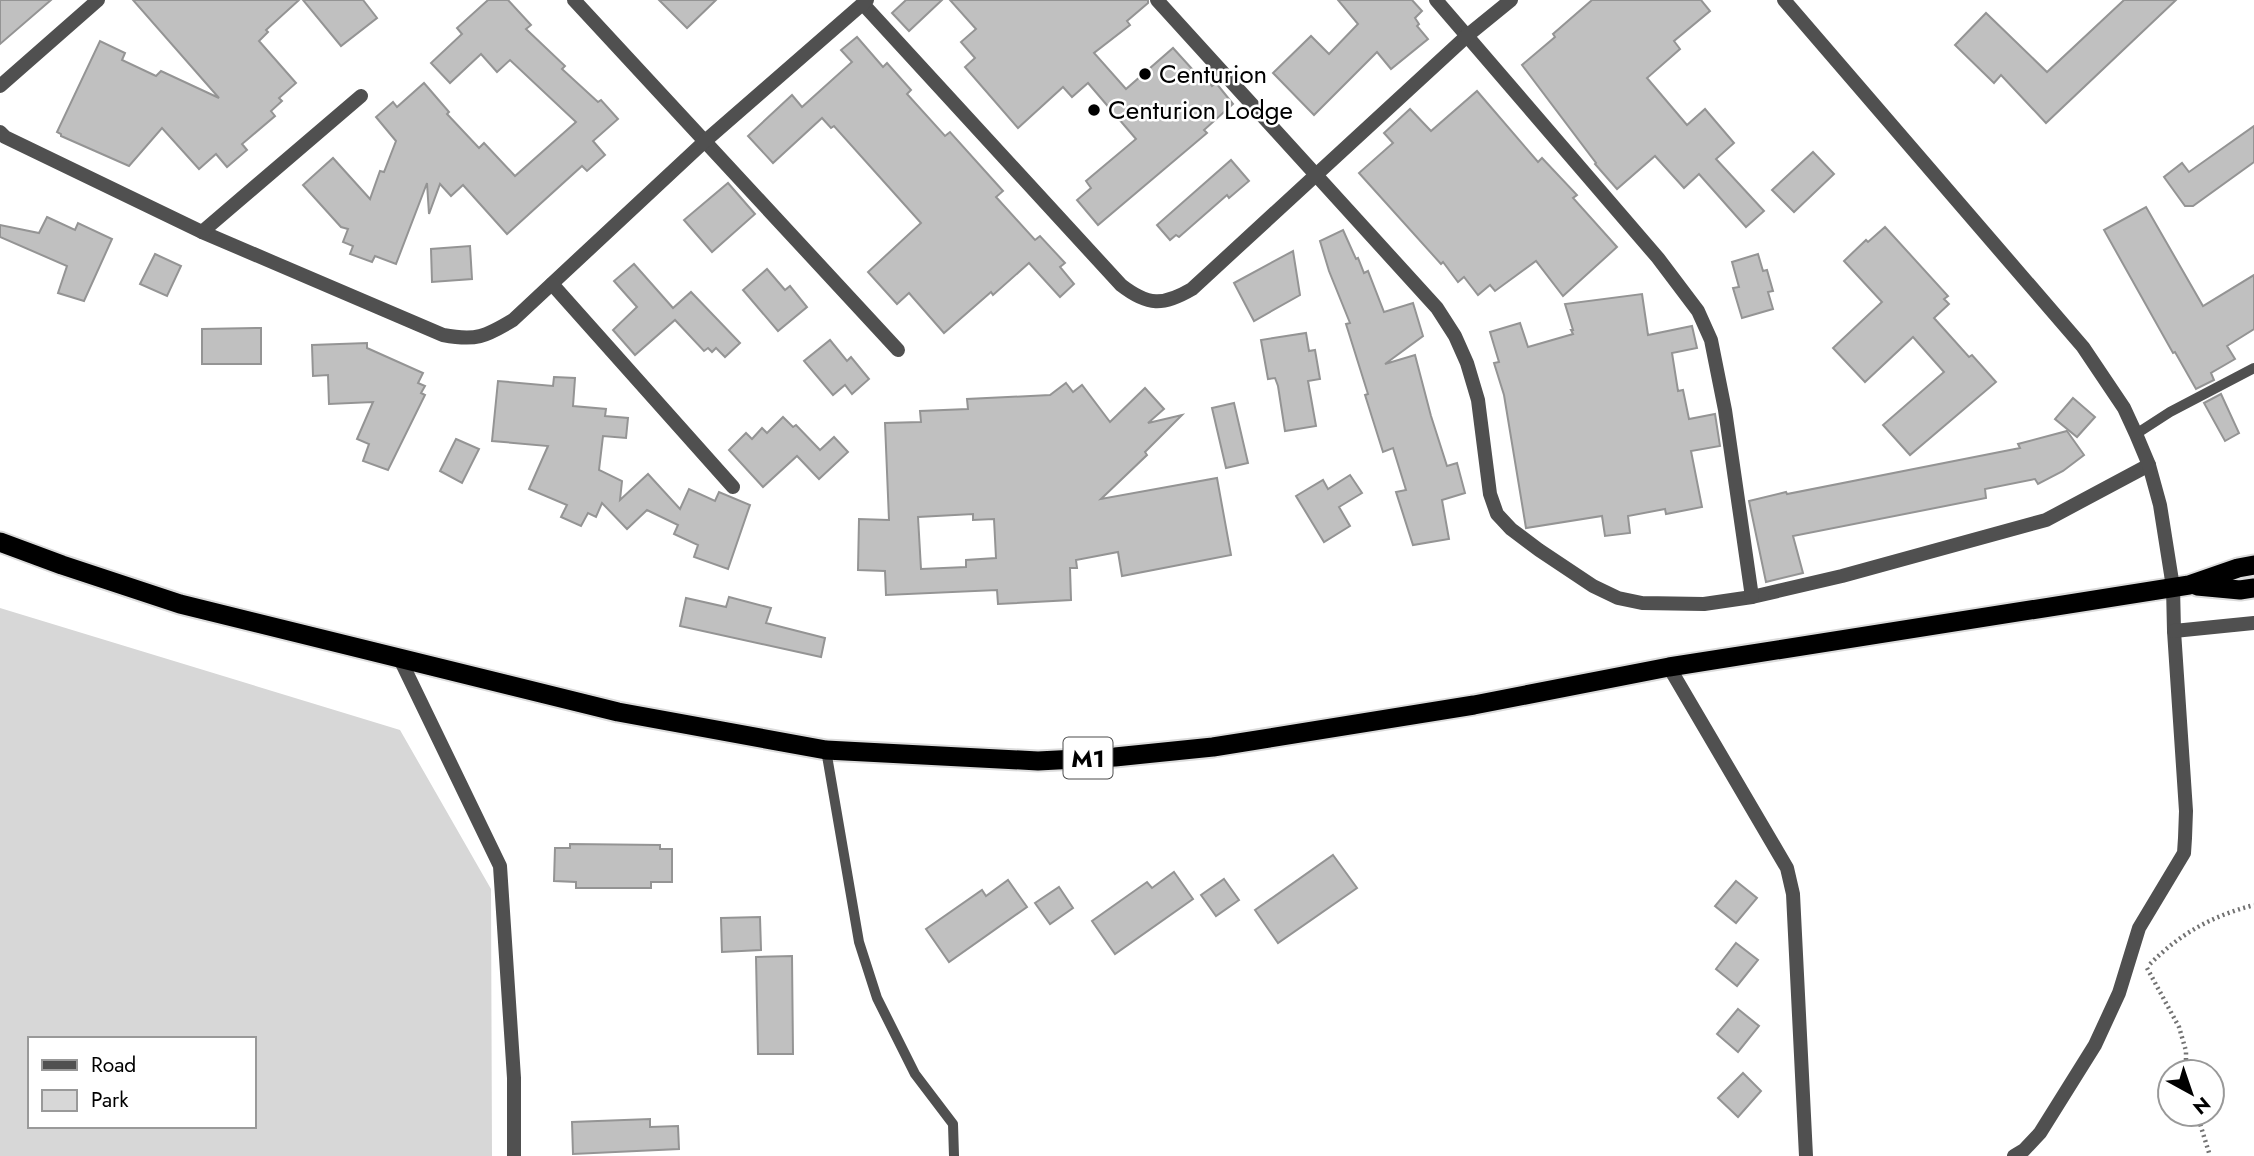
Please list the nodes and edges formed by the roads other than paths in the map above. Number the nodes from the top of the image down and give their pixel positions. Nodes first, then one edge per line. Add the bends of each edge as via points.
1 (98, 0) edge
2 (574, 0) edge
3 (1157, 0) edge
4 (1436, 0) edge
5 (1511, 0) edge
6 (1784, 0) edge
7 (865, 2) edge
8 (1468, 35) junction
9 (0, 86) edge
10 (361, 96) dead end
11 (0, 132) edge
12 (704, 142) junction
13 (1316, 175) junction
14 (202, 232) junction
15 (552, 284) junction
16 (898, 351) dead end
17 (2254, 368) edge
18 (2136, 435) junction
19 (2149, 465) junction
20 (733, 487) dead end
21 (0, 542) edge
22 (2254, 565) edge
23 (2181, 586) junction
24 (2254, 588) edge
25 (1752, 597) junction
26 (2254, 623) edge
27 (2174, 631) junction
28 (399, 657) junction
29 (1669, 667) junction
30 (826, 750) junction
31 (514, 1156) edge
32 (954, 1156) edge
33 (1806, 1156) edge
34 (2014, 1156) edge

1 - 9 street
2 - 12 street
3 - 13 street
4 - 8 street
5 - 8 street
6 - 18 street via 2074,336 2106,379
7 - 12 street
7 - 13 street via 1137,297 1156,302 1192,289
8 - 13 street
8 - 25 street via 1698,311 1711,340 1723,400
10 - 14 street
11 - 14 street
12 - 15 street
12 - 16 street
13 - 25 street via 1437,308 1455,336 1478,400 1490,494 1497,514 1511,529 1593,586 1618,597 1643,603 1704,604
14 - 15 street via 443,335 466,339 491,333 513,320
15 - 20 street
17 - 18 lane via 2169,412
18 - 19 street
19 - 23 street
19 - 25 street via 2046,520
21 - 28 highway, M1 via 180,604
22 - 23 highway, M1
23 - 24 highway, M1
23 - 27 street
23 - 29 highway, M1
26 - 27 street
27 - 34 street via 2186,811 2184,853 2139,928 2119,993 2095,1045 2040,1133
28 - 30 highway, M1 via 618,712
28 - 31 street via 500,866 514,1078
29 - 30 highway, M1 via 1474,705 1226,745 1115,757 1038,761
29 - 33 street via 1787,868 1793,894
30 - 32 lane via 859,942 877,998 915,1074 953,1124

